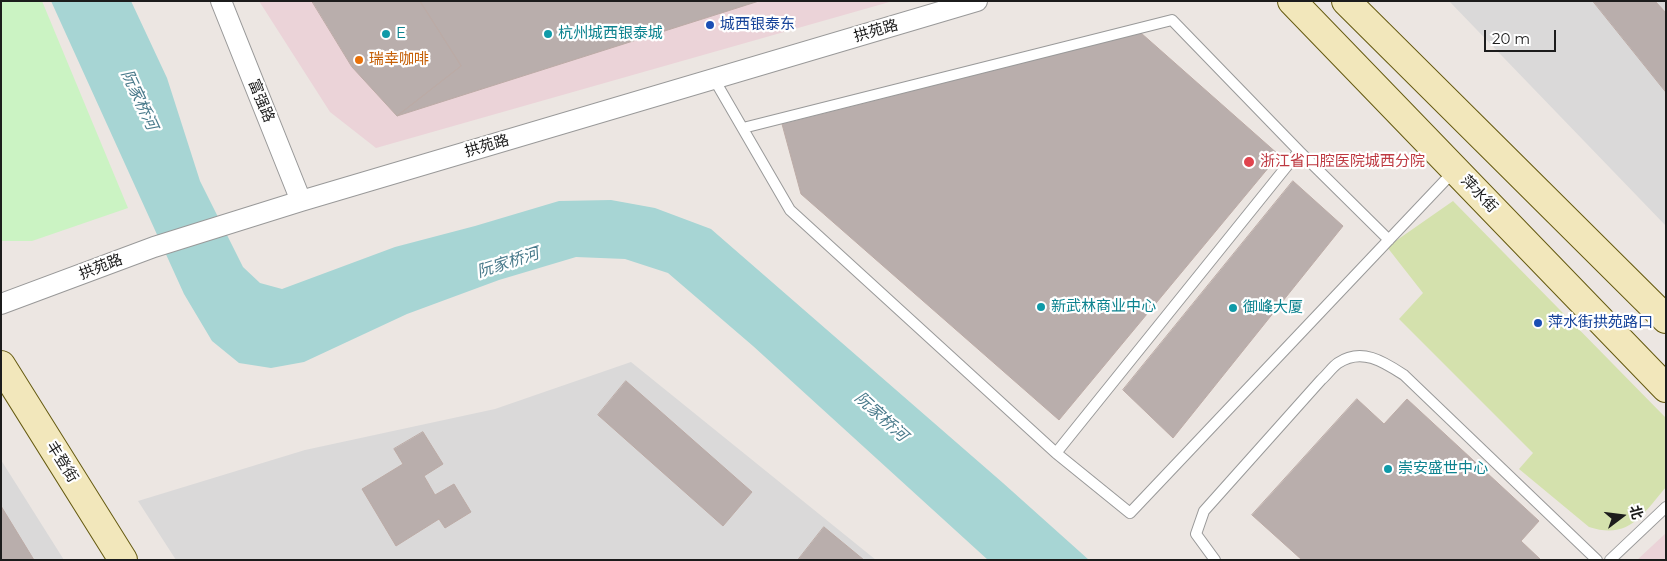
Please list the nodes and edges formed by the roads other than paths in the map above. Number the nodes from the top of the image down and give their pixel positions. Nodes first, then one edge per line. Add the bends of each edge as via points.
1 (222, 1) edge
2 (977, 1) edge
3 (1292, 1) edge
4 (1346, 1) edge
5 (714, 79) junction
6 (743, 128) junction
7 (1299, 151) junction
8 (1454, 171) dead end
9 (301, 201) junction
10 (1389, 240) junction
11 (1, 304) edge
12 (1666, 319) edge
13 (1, 365) edge
14 (1666, 388) edge
15 (1056, 453) junction
16 (1666, 506) edge
17 (123, 560) edge
18 (1215, 560) edge
19 (1597, 560) edge
20 (1610, 560) edge

1 - 9 street, 富强路
2 - 5 street, 拱苑路
3 - 14 main road, 萍水街
4 - 12 main road
5 - 6 lane
5 - 9 street, 拱苑路
6 - 7 lane via 1172,20
6 - 15 lane via 790,210
7 - 10 lane
7 - 15 lane
8 - 10 lane
9 - 11 street, 拱苑路 via 154,247
10 - 15 lane via 1130,513
13 - 17 main road, 丰登街
16 - 20 lane
18 - 19 lane via 1196,534 1204,511 1321,380 1338,363 1356,356 1380,360 1404,375

